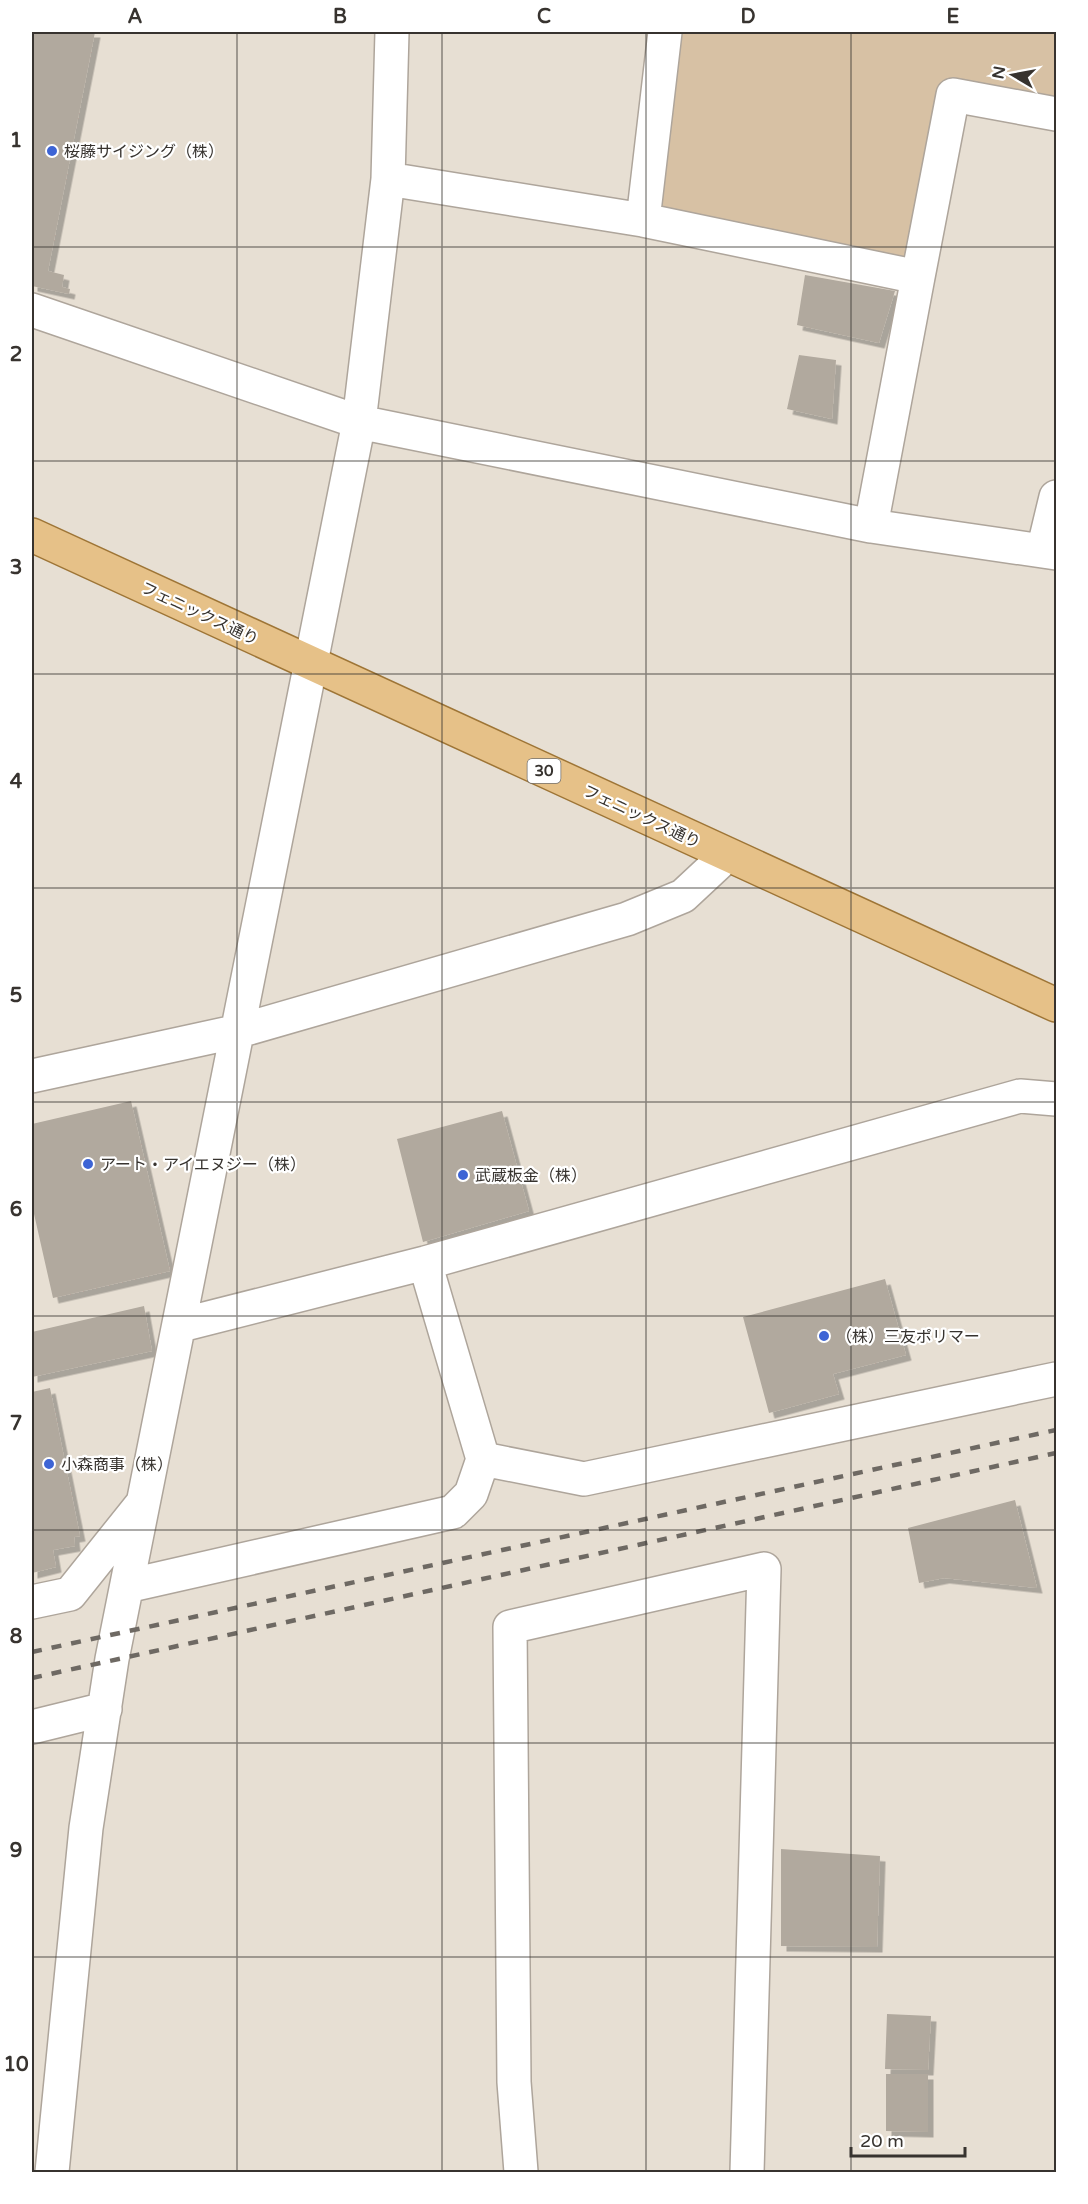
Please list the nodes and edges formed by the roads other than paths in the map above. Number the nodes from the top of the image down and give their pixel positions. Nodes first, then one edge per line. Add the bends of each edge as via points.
1 (392, 32) edge
2 (665, 32) edge
3 (1056, 114) edge
4 (388, 179) junction
5 (643, 220) junction
6 (918, 277) junction
7 (32, 309) edge
8 (359, 422) junction
9 (1056, 497) edge
10 (871, 526) junction
11 (32, 535) edge
12 (1050, 552) edge
13 (312, 664) junction
14 (727, 855) junction
15 (1056, 1005) edge
16 (239, 1031) junction
17 (32, 1076) edge
18 (1056, 1099) edge
19 (425, 1263) junction
20 (181, 1325) junction
21 (1056, 1379) edge
22 (483, 1459) junction
23 (145, 1500) junction
24 (127, 1587) junction
25 (32, 1602) edge
26 (105, 1710) junction
27 (32, 1727) edge
28 (52, 2172) edge
29 (521, 2172) edge
30 (747, 2172) edge

1 - 4 street
2 - 5 street
3 - 6 street via 953,95
4 - 5 street
4 - 8 street
5 - 6 street
6 - 10 street
7 - 8 street
8 - 10 street
8 - 13 street
9 - 12 street
10 - 12 street
11 - 13 main road, フェニックス通り / 30
13 - 14 main road, フェニックス通り / 30
13 - 16 street
14 - 15 main road, フェニックス通り / 30
14 - 16 street via 683,896 627,919
16 - 17 street
16 - 20 street
18 - 19 street via 1020,1096
19 - 20 street
19 - 22 street
20 - 23 street
21 - 22 street via 584,1479
22 - 24 street via 471,1494 453,1512
23 - 24 street
23 - 25 street via 70,1594
24 - 26 street
26 - 27 street
26 - 28 street via 86,1828
29 - 30 street via 514,2082 510,1627 764,1569

